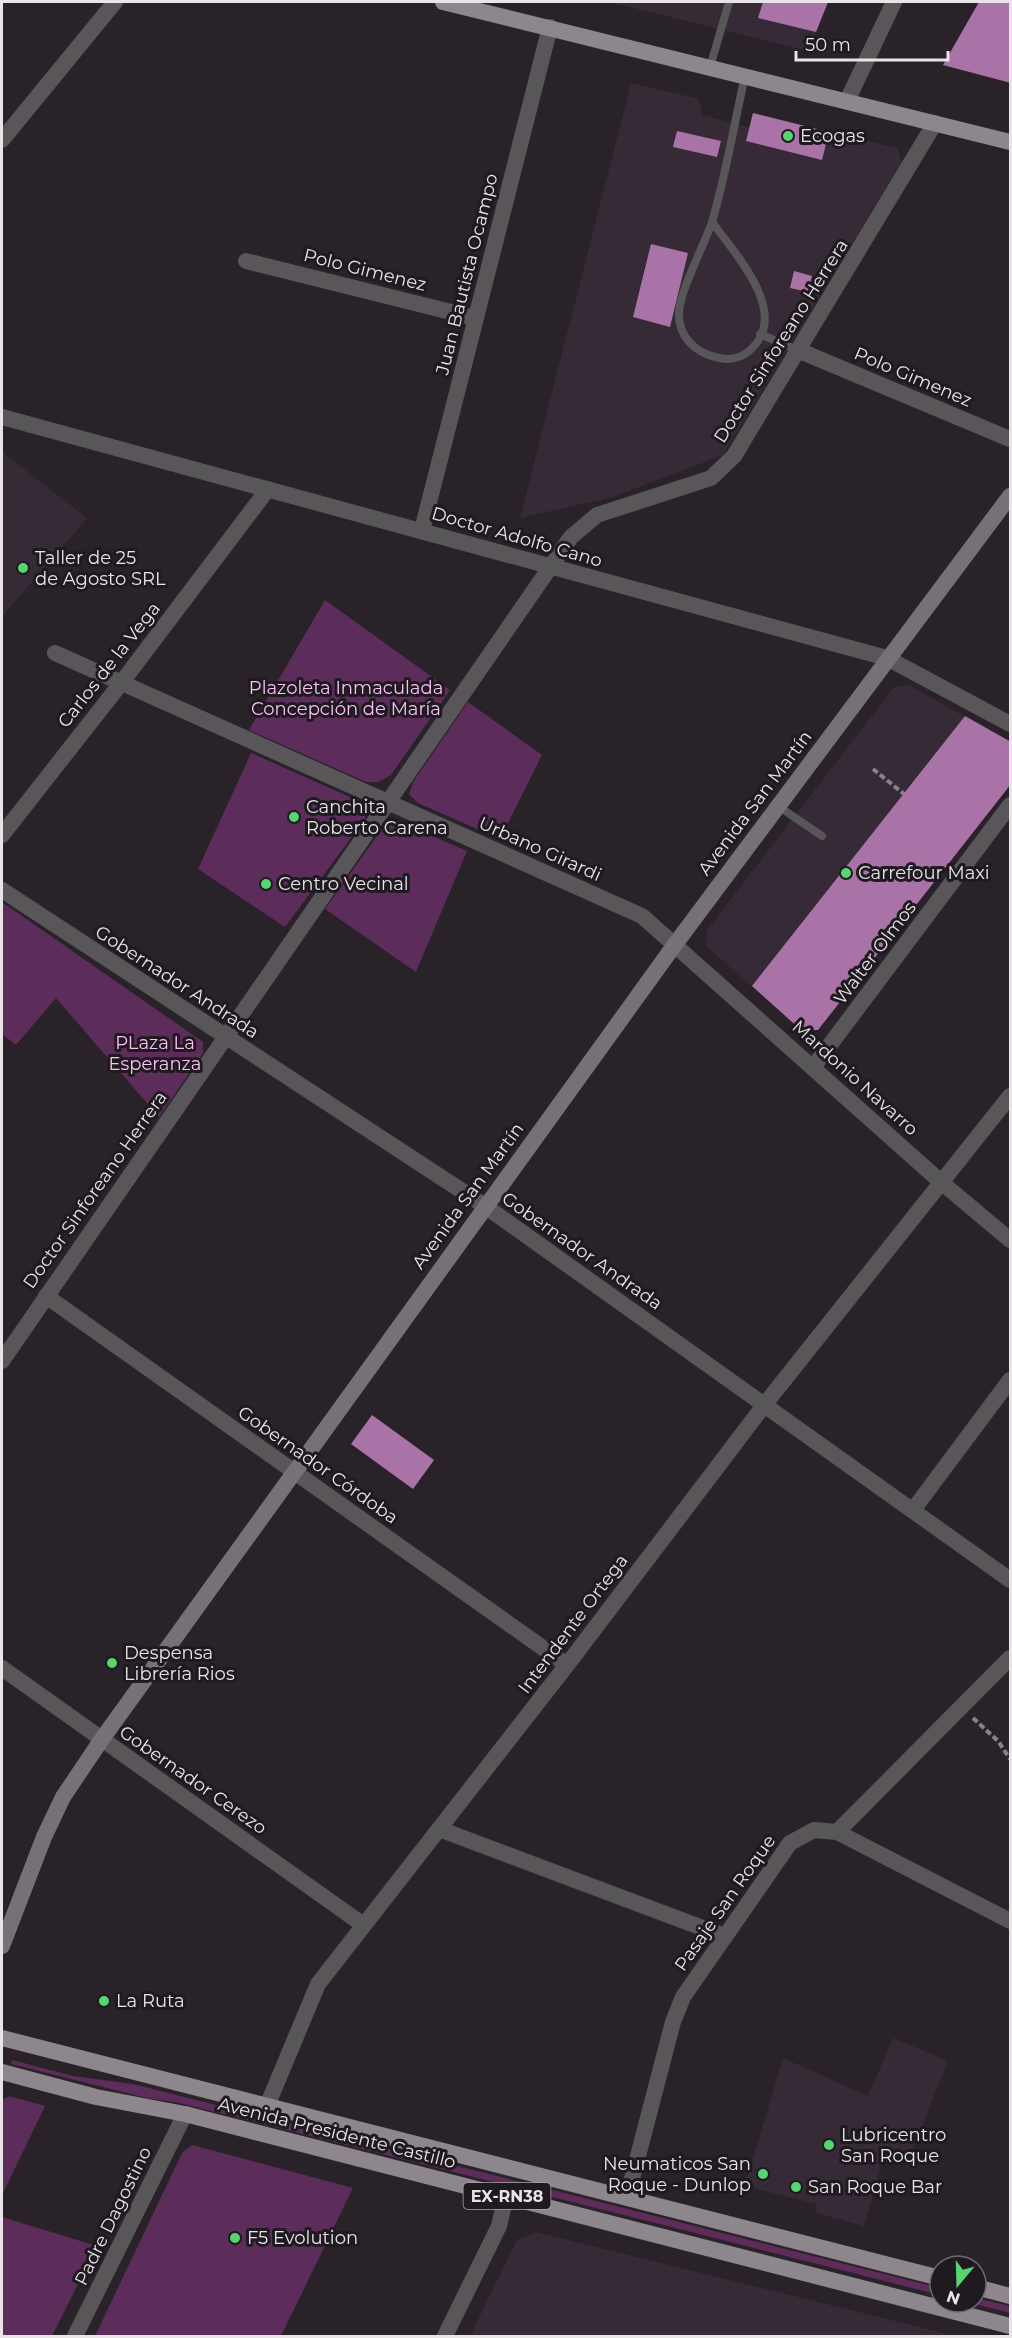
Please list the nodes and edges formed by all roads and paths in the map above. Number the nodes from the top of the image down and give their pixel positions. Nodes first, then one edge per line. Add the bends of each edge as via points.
1 (115, 2) edge
2 (443, 2) edge
3 (729, 2) edge
4 (894, 2) edge
5 (550, 27) junction
6 (710, 67) junction
7 (745, 76) junction
8 (847, 101) junction
9 (935, 123) junction
10 (2, 140) edge
11 (1011, 142) edge
12 (712, 222) junction
13 (246, 261) dead end
14 (475, 318) junction
15 (760, 334) junction
16 (800, 351) junction
17 (2, 417) edge
18 (1011, 439) edge
19 (268, 489) junction
20 (1011, 496) edge
21 (422, 530) junction
22 (550, 567) junction
23 (55, 652) dead end
24 (887, 658) junction
25 (122, 682) junction
26 (1011, 724) edge
27 (873, 769) dead end
28 (904, 794) dead end
29 (387, 803) junction
30 (778, 805) junction
31 (1011, 805) edge
32 (2, 835) edge
33 (822, 836) dead end
34 (2, 890) edge
35 (676, 943) junction
36 (224, 1038) junction
37 (814, 1066) junction
38 (1011, 1096) edge
39 (941, 1182) junction
40 (484, 1206) junction
41 (1011, 1240) edge
42 (46, 1296) junction
43 (2, 1361) edge
44 (1011, 1380) edge
45 (765, 1404) junction
46 (294, 1472) junction
47 (913, 1510) junction
48 (1011, 1580) edge
49 (1011, 1658) edge
50 (567, 1665) junction
51 (2, 1668) edge
52 (961, 1708) junction
53 (102, 1739) junction
54 (1011, 1759) edge
55 (439, 1828) junction
56 (837, 1832) junction
57 (1011, 1921) edge
58 (362, 1924) junction
59 (724, 1936) junction
60 (2, 1946) edge
61 (2, 2038) edge
62 (2, 2072) edge
63 (267, 2106) junction
64 (185, 2114) junction
65 (507, 2196) junction
66 (627, 2198) junction
67 (928, 2275) edge
68 (988, 2291) edge
69 (1011, 2296) edge
70 (1011, 2326) edge
71 (75, 2337) edge
72 (445, 2337) edge

1 - 10 street
2 - 5 main road
3 - 6 lane
4 - 8 street
5 - 6 main road
5 - 14 street, Juan Bautista Ocampo
6 - 7 main road
7 - 8 main road
7 - 12 lane
8 - 9 main road
9 - 11 main road
9 - 16 street, Doctor Sinforeano Herrera
12 - 15 lane via 752,274 762,302 764,326
12 - 15 lane via 679,311 682,332 690,346 730,360 744,356
13 - 14 street, Polo Gimenez
14 - 21 street, Juan Bautista Ocampo
15 - 16 lane
16 - 18 street, Polo Gimenez
16 - 22 street, Doctor Sinforeano Herrera via 734,456 711,477 597,515 570,537
17 - 19 street, Doctor Adolfo Cano
19 - 21 street, Doctor Adolfo Cano
19 - 25 street, Carlos de la Vega
20 - 24 main road, Avenida San Martín
21 - 22 street, Doctor Adolfo Cano
22 - 24 street, Doctor Adolfo Cano
22 - 29 street, Doctor Sinforeano Herrera
23 - 25 street, Urbano Girardi
24 - 26 street, Doctor Adolfo Cano
24 - 30 main road, Avenida San Martín
25 - 29 street, Urbano Girardi
25 - 32 street, Carlos de la Vega
27 - 28 path
29 - 35 street, Urbano Girardi via 642,916
29 - 36 street, Doctor Sinforeano Herrera
30 - 33 lane
30 - 35 main road, Avenida San Martín
31 - 37 street, Walter Olmos
34 - 36 street, Gobernador Andrada
35 - 37 street, Mardonio Navarro
35 - 40 main road, Avenida San Martín
36 - 40 street, Gobernador Andrada
36 - 42 street, Doctor Sinforeano Herrera
37 - 39 street, Mardonio Navarro
38 - 39 street, Intendente Ortega
39 - 41 street, Mardonio Navarro
39 - 45 street, Intendente Ortega
40 - 45 street, Gobernador Andrada
40 - 46 main road, Avenida San Martín
42 - 43 street, Doctor Sinforeano Herrera
42 - 46 street, Gobernador Córdoba
44 - 47 street
45 - 47 street, Gobernador Andrada
45 - 50 street, Intendente Ortega
46 - 50 street, Gobernador Córdoba
46 - 53 main road, Avenida San Martín
47 - 48 street, Gobernador Andrada
49 - 52 street
50 - 55 street, Intendente Ortega
51 - 53 street, Gobernador Cerezo
52 - 54 path via 998,1741
52 - 56 street
53 - 58 street, Gobernador Cerezo
53 - 60 main road, Avenida San Martín via 63,1797
55 - 58 street, Intendente Ortega
55 - 59 street
56 - 57 street
56 - 59 street, Pasaje San Roque via 814,1830 790,1844
58 - 63 street, Intendente Ortega via 318,1984
59 - 66 street, Pasaje San Roque via 683,1997 673,2022
61 - 63 main road, Avenida Presidente Castillo / EX-RN38
62 - 64 main road, Avenida Presidente Castillo / EX-RN38 via 96,2097
63 - 66 main road, Avenida Presidente Castillo / EX-RN38
64 - 65 main road, Avenida Presidente Castillo / EX-RN38
64 - 71 street, Padre Dagostino
65 - 70 main road, Avenida Presidente Castillo / EX-RN38
65 - 72 street via 499,2226
66 - 67 main road, Avenida Presidente Castillo / EX-RN38
68 - 69 main road

